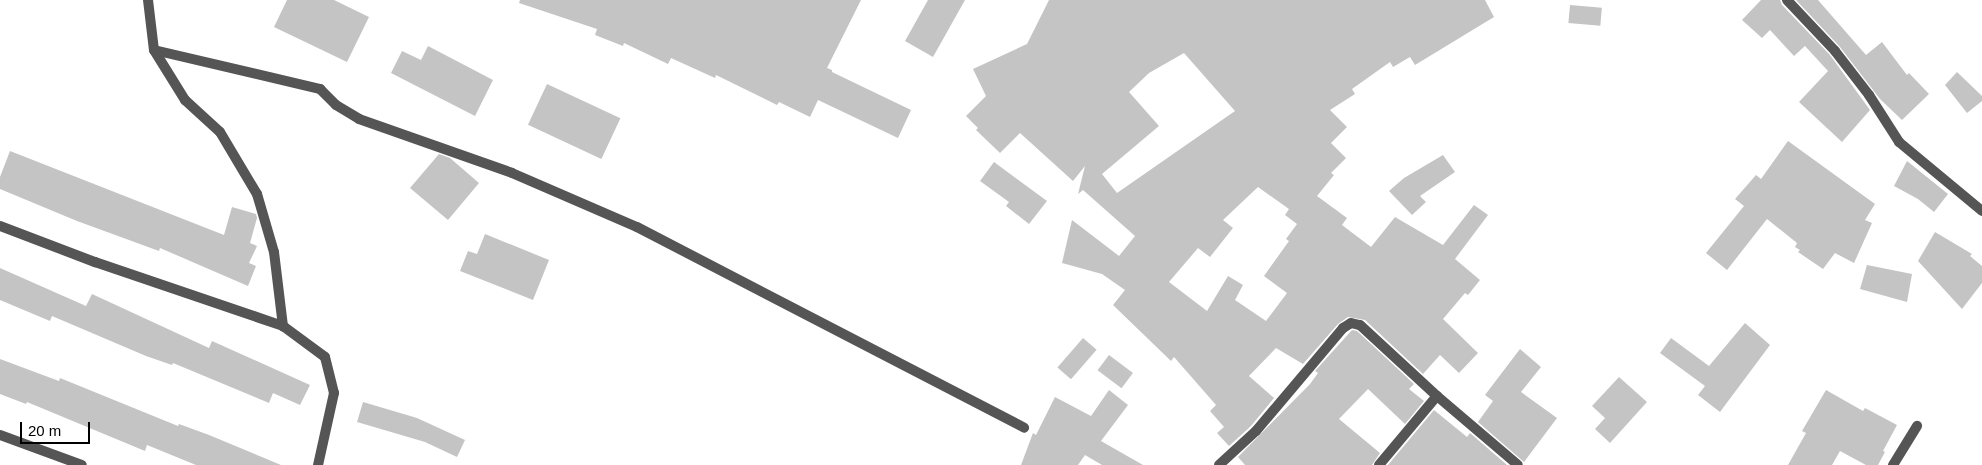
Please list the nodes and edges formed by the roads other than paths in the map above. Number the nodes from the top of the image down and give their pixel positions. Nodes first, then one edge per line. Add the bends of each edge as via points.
1 (148, 0) edge
2 (1787, 0) edge
3 (154, 50) junction
4 (1982, 211) edge
5 (0, 226) edge
6 (283, 326) junction
7 (1437, 396) junction
8 (1917, 426) dead end
9 (1024, 428) dead end
10 (0, 435) edge
11 (82, 465) edge
12 (318, 465) edge
13 (1219, 465) edge
14 (1379, 465) edge
15 (1518, 465) edge
16 (1893, 465) edge

1 - 3 street
2 - 4 street via 1835,51 1870,95 1899,142
3 - 6 street via 185,100 220,132 257,194 274,252
3 - 9 street via 320,89 336,105 359,119 512,173 628,223
5 - 6 street
6 - 12 street via 325,357 334,393
7 - 13 street via 1360,325 1351,323 1343,328 1256,431
7 - 14 street
7 - 15 street
8 - 16 street
10 - 11 street

